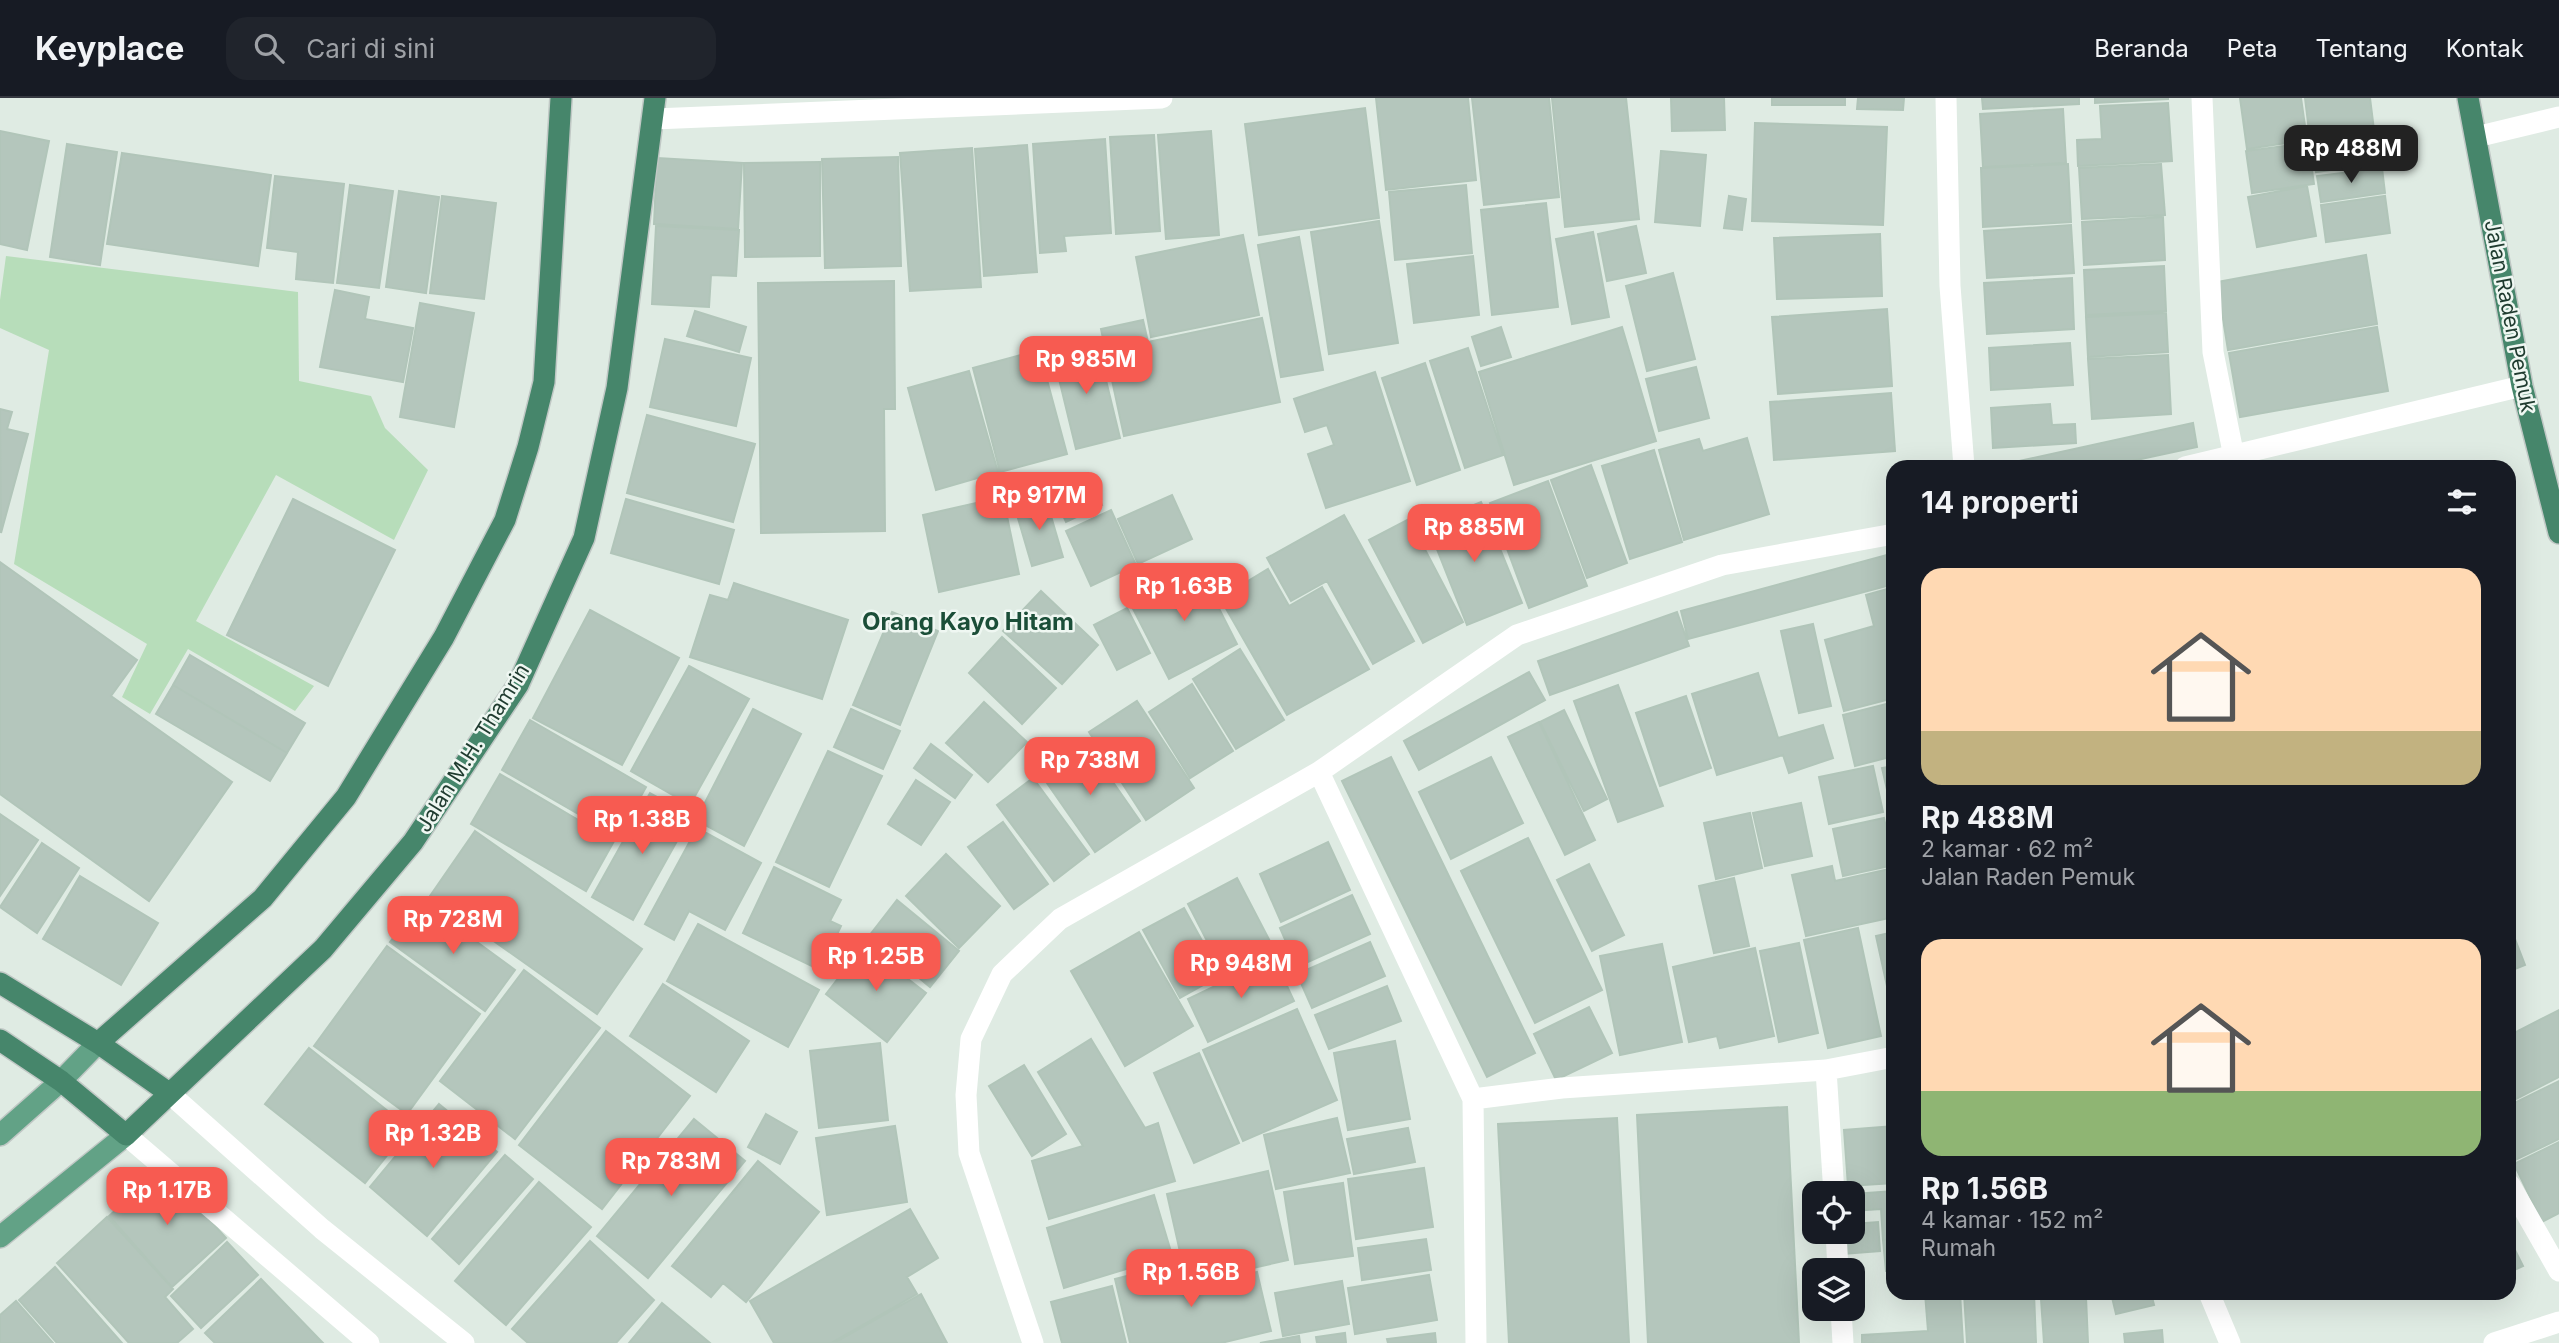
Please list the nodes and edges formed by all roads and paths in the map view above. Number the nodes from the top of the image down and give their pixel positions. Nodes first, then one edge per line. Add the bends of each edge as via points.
1 (561, 98) edge
2 (1162, 98) edge
3 (1946, 98) edge
4 (2202, 98) edge
5 (2468, 98) edge
6 (655, 108) edge
7 (2559, 117) edge
8 (2476, 137) junction
9 (2522, 386) junction
10 (1963, 460) edge
11 (2234, 460) edge
12 (2238, 460) edge
13 (2559, 533) edge
14 (1886, 535) edge
15 (1318, 772) junction
16 (0, 983) edge
17 (0, 1040) edge
18 (98, 1043) junction
19 (1886, 1059) edge
20 (1826, 1070) junction
21 (61, 1081) junction
22 (169, 1093) junction
23 (1473, 1099) junction
24 (0, 1135) edge
25 (126, 1135) junction
26 (1833, 1181) edge
27 (2516, 1196) edge
28 (0, 1237) edge
29 (2559, 1271) edge
30 (2212, 1300) edge
31 (1842, 1321) edge
32 (2559, 1322) edge
33 (369, 1343) edge
34 (464, 1343) edge
35 (1033, 1343) edge
36 (1476, 1343) edge
37 (1843, 1343) edge
38 (2230, 1343) edge
39 (2494, 1343) edge

1 - 18 highway via 544,382 505,520 444,637 346,797 263,898
2 - 6 street
3 - 10 street via 1950,286
4 - 11 street via 2213,352
5 - 8 highway, Jalan Raden Pemuk
6 - 22 highway, Jalan M.H. Thamrin via 617,388 584,538 518,685 413,842 323,949
7 - 8 street
8 - 9 highway, Jalan Raden Pemuk
9 - 12 street
9 - 13 highway, Jalan Raden Pemuk
14 - 15 street via 1722,565 1517,635
15 - 23 street
15 - 35 street via 1060,919 1002,974 971,1039 966,1095 969,1153
16 - 18 highway
17 - 21 highway
18 - 21 main road
18 - 22 highway
19 - 20 street
20 - 23 street via 1562,1088
20 - 26 street
21 - 24 main road
21 - 25 highway
22 - 25 highway, Jalan M.H. Thamrin
22 - 34 street via 322,1229
23 - 36 street
25 - 28 main road, Jalan M.H. Thamrin
25 - 33 street
27 - 29 street
30 - 38 street
31 - 37 street
32 - 39 street

